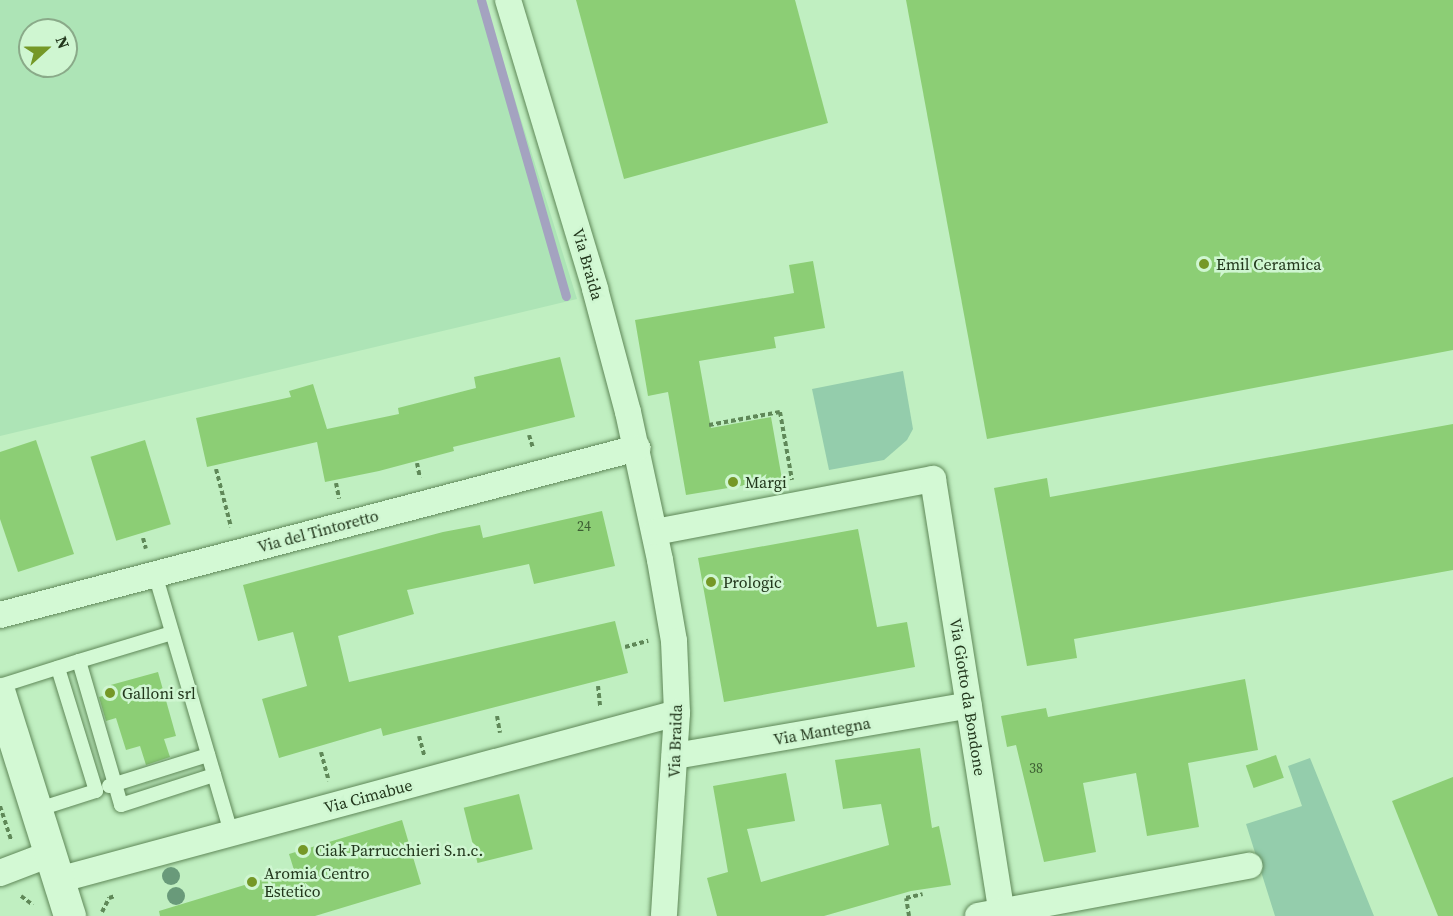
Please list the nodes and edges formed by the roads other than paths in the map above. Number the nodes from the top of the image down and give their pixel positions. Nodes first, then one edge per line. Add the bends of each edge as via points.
1 (508, 0) edge
2 (637, 448) junction
3 (655, 532) junction
4 (154, 574) junction
5 (0, 615) edge
6 (172, 633) junction
7 (79, 661) junction
8 (58, 668) junction
9 (0, 686) edge
10 (0, 694) edge
11 (969, 705) junction
12 (677, 713) junction
13 (208, 755) junction
14 (675, 756) junction
15 (214, 775) junction
16 (116, 784) junction
17 (96, 791) junction
18 (36, 810) junction
19 (231, 833) junction
20 (1249, 866) dead end
21 (54, 867) junction
22 (7, 883) edge
23 (994, 914) edge
24 (70, 916) edge
25 (664, 916) edge

1 - 2 street, Via Braida via 595,289
2 - 3 street, Via Braida
2 - 4 street, Via del Tintoretto
3 - 11 street, Via Giotto da Bondone via 933,479
3 - 12 street, Via Braida via 674,641
4 - 5 street, Via del Tintoretto
4 - 6 lane
6 - 7 lane
6 - 13 lane
7 - 8 lane
7 - 16 lane
8 - 9 lane
8 - 17 lane
10 - 18 street
11 - 14 street, Via Mantegna
11 - 23 street, Via Giotto da Bondone
12 - 14 street, Via Braida
12 - 19 street, Via Cimabue
13 - 15 lane
13 - 16 lane
14 - 25 street, Via Braida
15 - 16 lane via 122,805
15 - 19 lane
16 - 17 lane
17 - 18 lane
18 - 21 street
19 - 21 street, Via Cimabue
20 - 23 street
21 - 22 street, Via Cimabue
21 - 24 street

